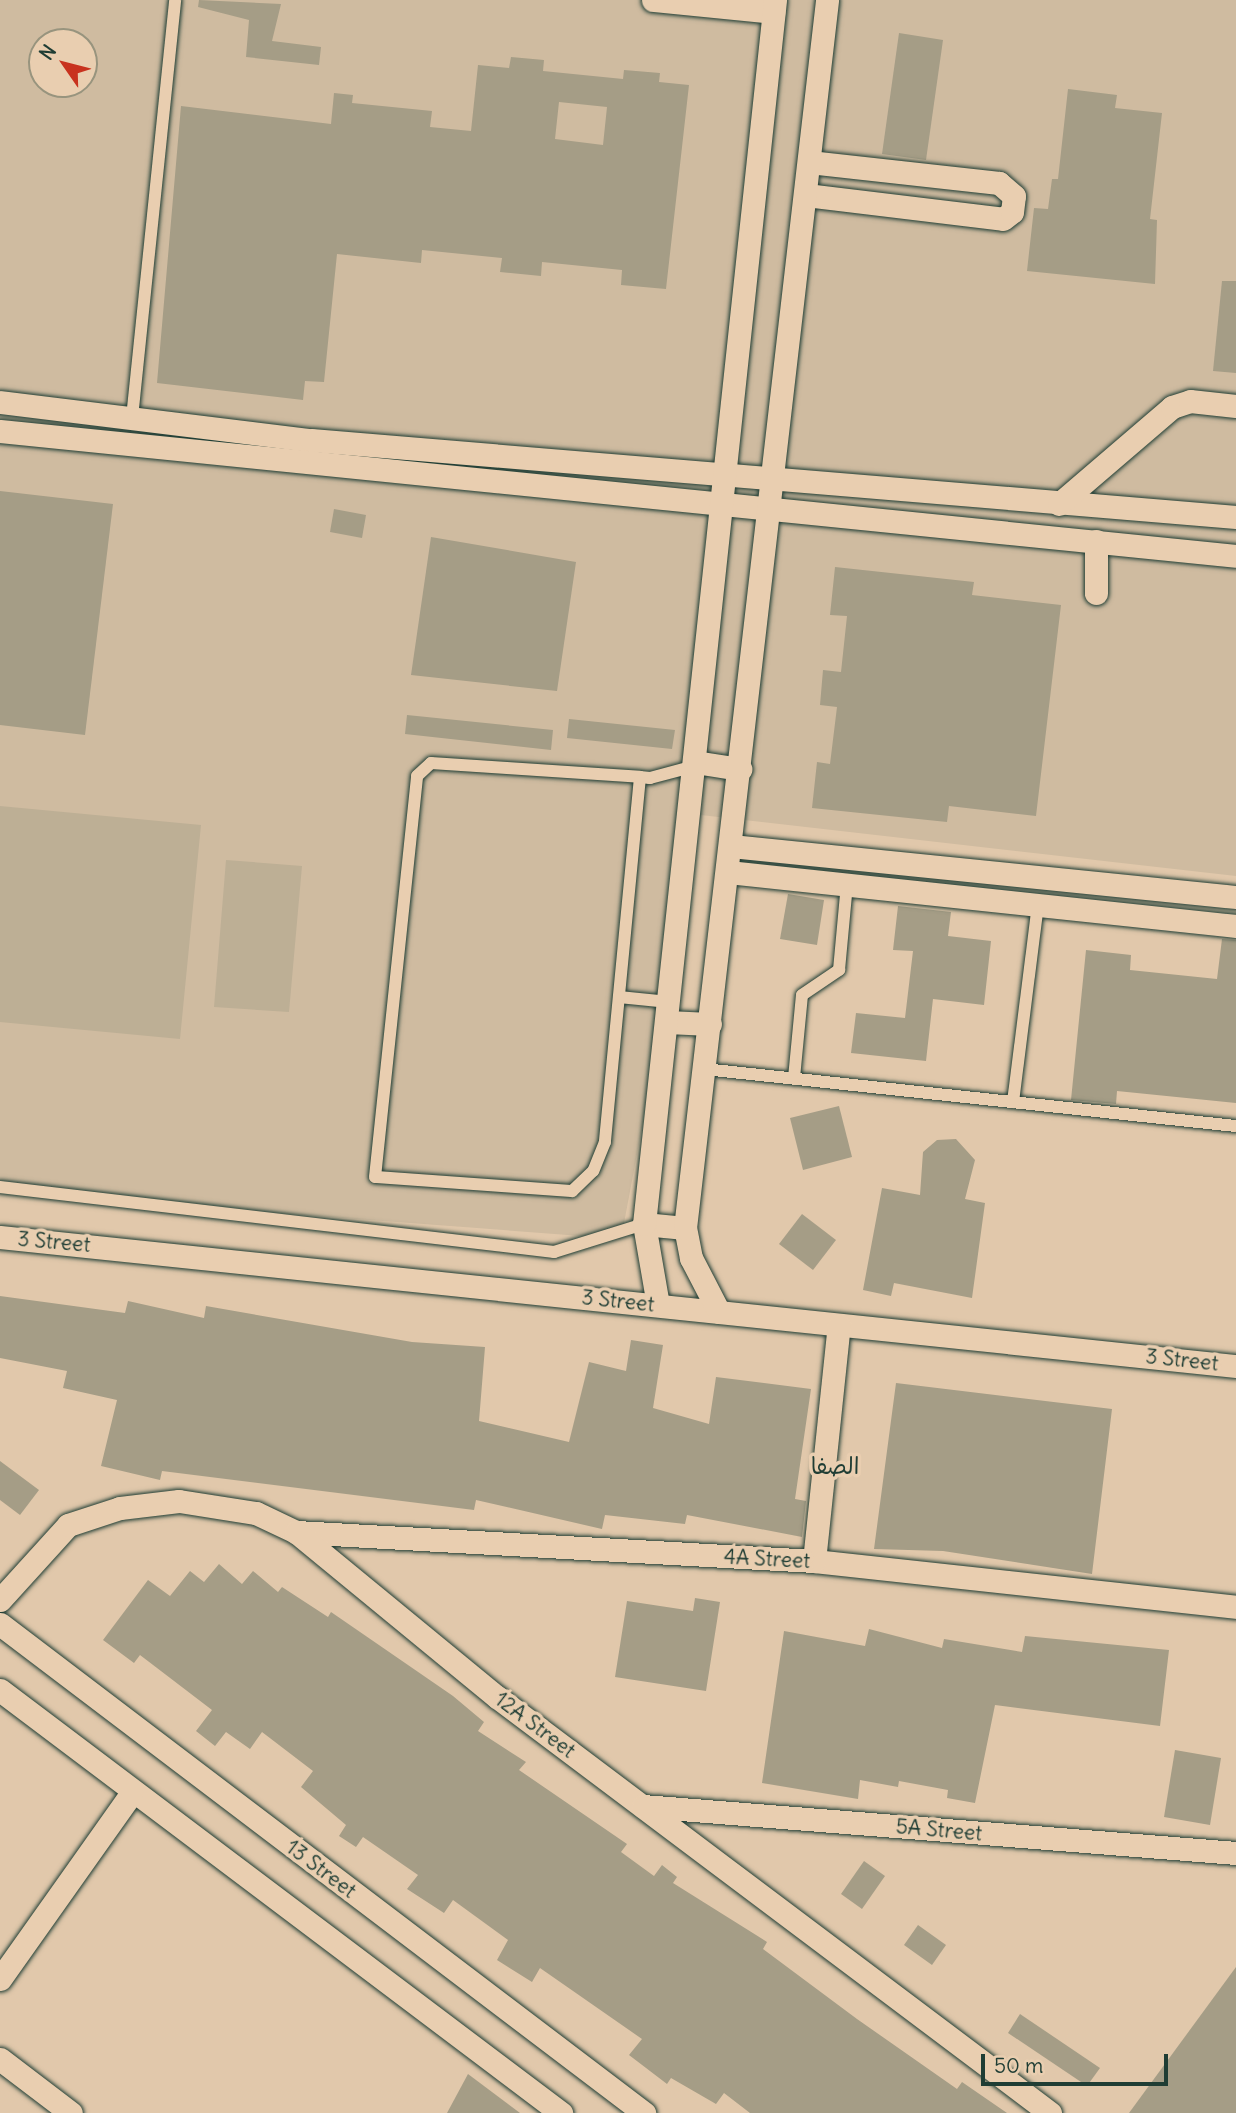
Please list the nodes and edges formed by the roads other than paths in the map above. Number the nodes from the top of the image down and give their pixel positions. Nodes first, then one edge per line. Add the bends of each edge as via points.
1 (175, 0) edge
2 (653, 0) edge
3 (827, 0) edge
4 (774, 6) edge
5 (809, 162) junction
6 (806, 195) junction
7 (0, 402) edge
8 (1236, 406) edge
9 (132, 418) junction
10 (0, 431) edge
11 (311, 439) junction
12 (310, 464) junction
13 (725, 477) junction
14 (775, 481) junction
15 (1059, 503) junction
16 (720, 507) junction
17 (772, 512) junction
18 (1236, 517) edge
19 (1096, 541) junction
20 (1236, 556) edge
21 (1096, 593) dead end
22 (695, 764) junction
23 (740, 769) junction
24 (640, 777) junction
25 (731, 846) junction
26 (728, 872) junction
27 (847, 884) junction
28 (1236, 897) edge
29 (1038, 903) junction
30 (1236, 926) edge
31 (619, 997) junction
32 (668, 1012) junction
33 (710, 1024) junction
34 (704, 1069) junction
35 (794, 1078) junction
36 (1013, 1102) junction
37 (1236, 1126) edge
38 (0, 1187) edge
39 (644, 1224) junction
40 (685, 1228) junction
41 (0, 1237) edge
42 (658, 1305) junction
43 (719, 1312) junction
44 (839, 1325) junction
45 (1236, 1366) edge
46 (296, 1532) junction
47 (814, 1562) junction
48 (0, 1600) edge
49 (1236, 1607) edge
50 (0, 1624) edge
51 (0, 1690) edge
52 (131, 1794) junction
53 (643, 1807) junction
54 (1236, 1853) edge
55 (0, 1979) edge
56 (0, 2059) edge
57 (71, 2113) edge
58 (561, 2113) edge
59 (644, 2113) edge
60 (1050, 2113) edge

1 - 9 lane
2 - 4 street
3 - 5 street
4 - 13 street
5 - 6 street
5 - 6 street via 999,183 1014,196 1012,212 1003,219
6 - 14 street
7 - 9 street
8 - 15 street via 1189,401 1172,407
9 - 11 street
10 - 12 street
11 - 12 street
11 - 13 street
12 - 16 street
13 - 14 street
13 - 16 street
14 - 15 street
14 - 17 street
15 - 18 street
16 - 17 street
16 - 22 street
17 - 19 street
17 - 23 street
19 - 20 street
19 - 21 street
22 - 23 street
22 - 24 lane
22 - 32 street
23 - 25 street
24 - 31 lane
24 - 31 lane via 431,763 417,776 375,1177 572,1191 593,1171 605,1142
25 - 26 street
25 - 28 street
26 - 27 street
26 - 33 street
27 - 29 street
27 - 35 lane via 839,970 802,995
29 - 30 street
29 - 36 lane
31 - 32 lane
32 - 33 street
32 - 39 street
33 - 34 street
34 - 35 lane
34 - 40 street
35 - 36 lane
36 - 37 lane
38 - 39 lane via 554,1252
39 - 40 street
39 - 42 street
40 - 43 street via 691,1258
41 - 42 street, 3 Street
42 - 43 street, 3 Street
43 - 44 street, 3 Street
44 - 45 street, 3 Street
44 - 47 street
46 - 47 street, 4A Street
46 - 48 street, 12A Street via 256,1513 179,1502 120,1508 68,1525
46 - 53 street, 12A Street
47 - 49 street, 4A Street
50 - 59 street, 13 Street
51 - 52 street
52 - 55 street
52 - 58 street
53 - 54 street, 5A Street
53 - 60 street, 12A Street
56 - 57 street

